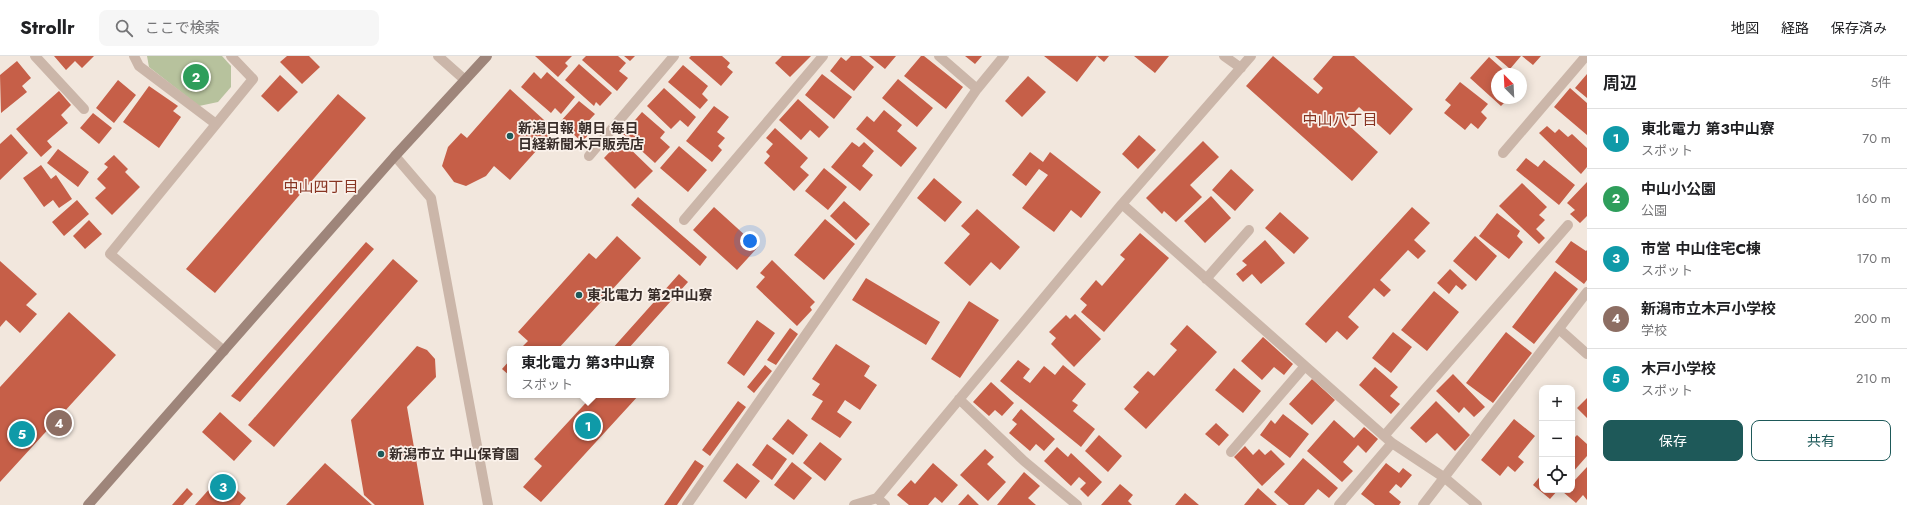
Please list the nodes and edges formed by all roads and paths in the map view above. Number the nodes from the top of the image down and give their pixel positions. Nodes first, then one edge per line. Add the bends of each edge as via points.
1 (35, 56) edge
2 (134, 56) edge
3 (231, 56) edge
4 (438, 56) edge
5 (487, 56) edge
6 (674, 56) edge
7 (823, 56) edge
8 (939, 56) edge
9 (1004, 56) edge
10 (1224, 56) edge
11 (1251, 56) edge
12 (1586, 56) edge
13 (1241, 68) junction
14 (465, 80) junction
15 (977, 89) junction
16 (84, 109) dead end
17 (216, 124) junction
18 (1503, 153) dead end
19 (395, 156) junction
20 (589, 156) dead end
21 (1122, 204) junction
22 (684, 220) dead end
23 (1568, 224) dead end
24 (1249, 230) dead end
25 (1206, 279) junction
26 (1587, 292) edge
27 (1559, 329) junction
28 (224, 351) junction
29 (1587, 354) edge
30 (1305, 366) junction
31 (959, 399) junction
32 (1384, 436) junction
33 (1392, 443) junction
34 (1231, 452) dead end
35 (1444, 478) junction
36 (877, 498) junction
37 (88, 505) edge
38 (488, 505) edge
39 (687, 505) edge
40 (854, 505) edge
41 (885, 505) edge
42 (1077, 505) edge
43 (1339, 505) edge
44 (1423, 505) edge
45 (1476, 505) edge

1 - 16 street
2 - 17 street via 139,66
3 - 17 street via 252,79
4 - 14 street
5 - 14 street
6 - 20 street
7 - 22 street
8 - 15 street
9 - 15 street
10 - 13 street
11 - 13 street
12 - 18 street
13 - 21 street
14 - 19 street
15 - 39 street
17 - 28 street via 110,254
19 - 28 street
19 - 38 street via 431,198
21 - 25 street
21 - 31 street
23 - 32 street
24 - 25 street
25 - 30 street
26 - 27 street
27 - 29 street
27 - 35 street
28 - 37 street
30 - 32 street
30 - 34 street
31 - 36 street
31 - 42 street via 1024,461
32 - 33 street
33 - 35 street
33 - 43 street
35 - 44 street
35 - 45 street
36 - 40 street
36 - 41 street

